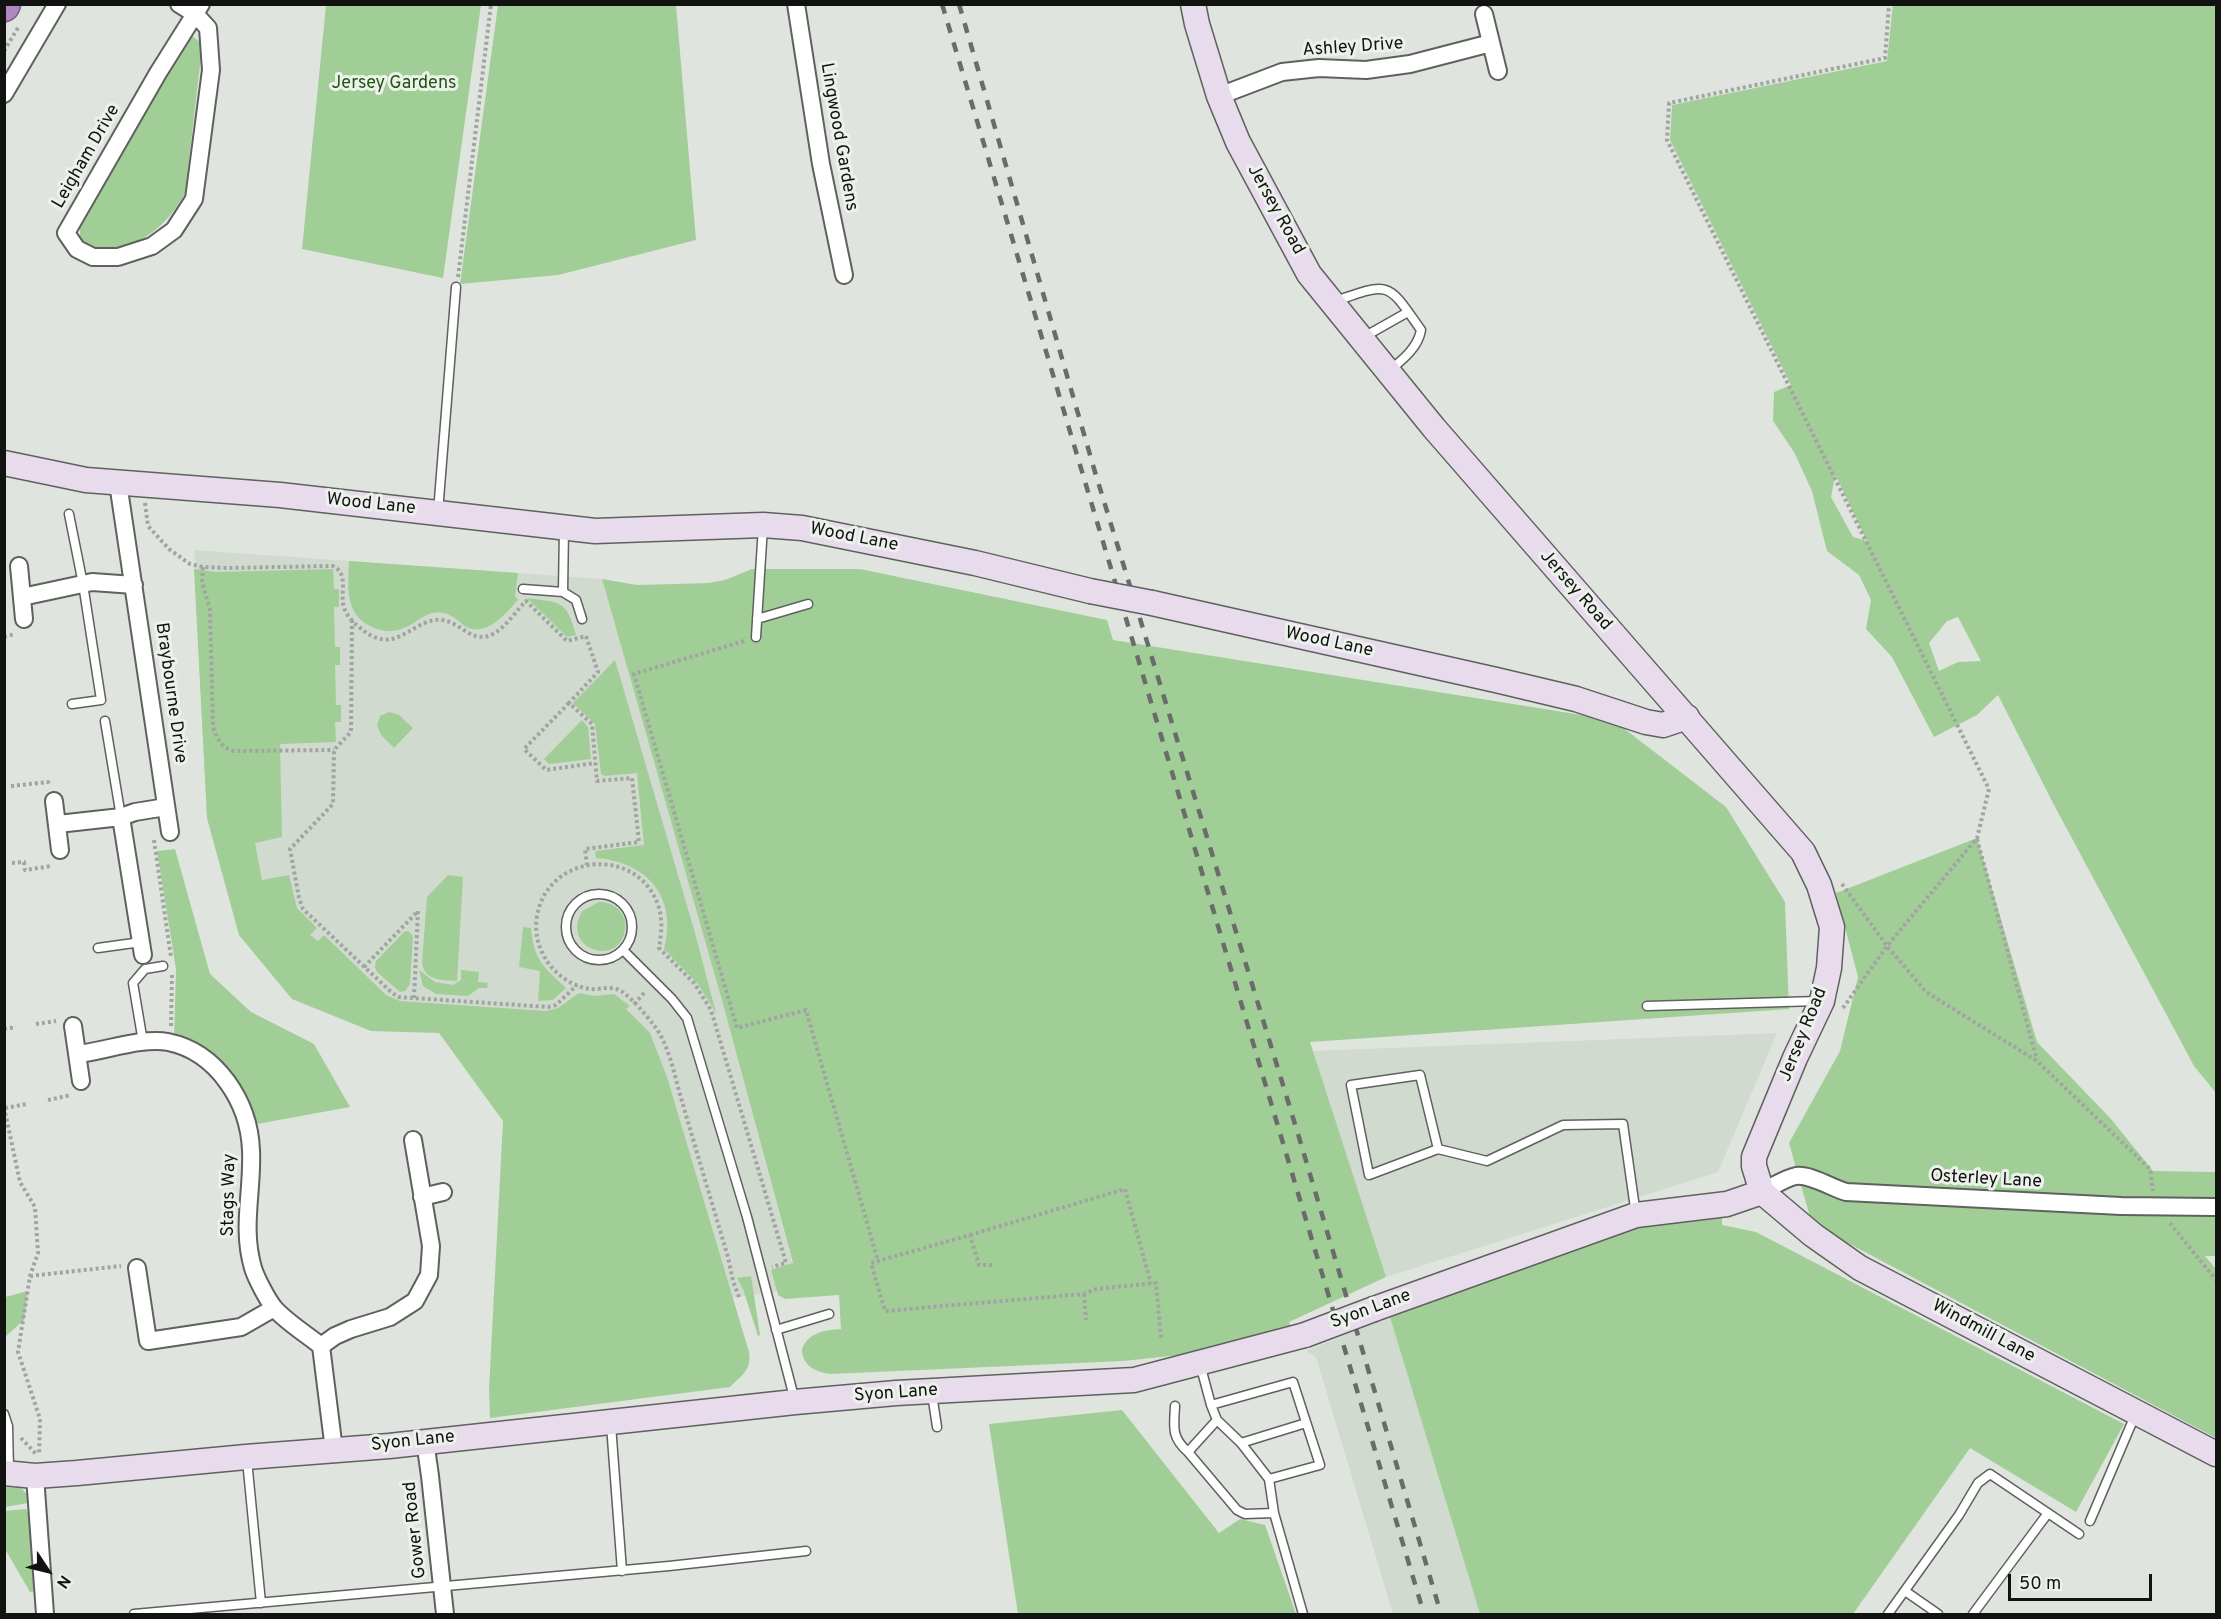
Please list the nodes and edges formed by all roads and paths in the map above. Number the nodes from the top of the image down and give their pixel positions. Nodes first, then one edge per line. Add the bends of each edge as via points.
1 (57, 4) edge
2 (179, 4) edge
3 (491, 4) edge
4 (796, 4) edge
5 (1193, 4) edge
6 (1889, 4) edge
7 (198, 9) edge
8 (1484, 14) dead end
9 (1491, 43) junction
10 (1498, 71) dead end
11 (4, 94) edge
12 (1219, 96) junction
13 (844, 275) dead end
14 (456, 286) joint
15 (1332, 302) junction
16 (1408, 312) junction
17 (1362, 338) junction
18 (1389, 371) junction
19 (4, 463) edge
20 (118, 483) junction
21 (142, 485) junction
22 (438, 513) junction
23 (69, 514) dead end
24 (763, 525) junction
25 (564, 528) junction
26 (19, 566) dead end
27 (202, 567) junction
28 (83, 584) junction
29 (134, 585) junction
30 (523, 589) dead end
31 (563, 592) junction
32 (22, 597) junction
33 (808, 604) dead end
34 (24, 619) dead end
35 (582, 619) dead end
36 (757, 619) junction
37 (352, 620) junction
38 (756, 637) joint
39 (569, 703) junction
40 (72, 704) dead end
41 (1687, 717) junction
42 (105, 722) dead end
43 (334, 750) junction
44 (596, 763) junction
45 (11, 786) dead end
46 (54, 801) joint
47 (158, 808) junction
48 (121, 817) junction
49 (58, 824) junction
50 (170, 832) dead end
51 (1977, 838) junction
52 (60, 850) joint
53 (12, 863) dead end
54 (587, 865) junction
55 (1836, 875) dead end
56 (1887, 946) junction
57 (98, 948) dead end
58 (142, 949) joint
59 (623, 950) junction
60 (171, 958) dead end
61 (163, 966) dead end
62 (364, 967) junction
63 (172, 969) dead end
64 (577, 985) junction
65 (414, 998) junction
66 (1647, 1006) dead end
67 (1831, 1007) junction
68 (73, 1026) dead end
69 (16, 1027) dead end
70 (4, 1029) edge
71 (166, 1042) junction
72 (143, 1043) junction
73 (78, 1054) junction
74 (2037, 1061) junction
75 (81, 1081) dead end
76 (27, 1104) dead end
77 (5, 1108) edge
78 (412, 1140) dead end
79 (1438, 1149) junction
80 (443, 1192) dead end
81 (1762, 1192) junction
82 (422, 1197) junction
83 (2156, 1206) junction
84 (2215, 1207) dead end
85 (1636, 1215) junction
86 (970, 1235) junction
87 (878, 1261) junction
88 (992, 1265) dead end
89 (137, 1268) joint
90 (760, 1271) junction
91 (30, 1276) junction
92 (2217, 1280) edge
93 (1151, 1284) junction
94 (1084, 1294) junction
95 (739, 1297) dead end
96 (274, 1308) junction
97 (829, 1314) dead end
98 (1086, 1320) dead end
99 (15, 1327) dead end
100 (776, 1329) junction
101 (20, 1332) junction
102 (1161, 1338) dead end
103 (321, 1346) junction
104 (1200, 1364) junction
105 (932, 1391) junction
106 (795, 1402) junction
107 (1211, 1405) junction
108 (1175, 1406) dead end
109 (2136, 1413) junction
110 (4, 1414) edge
111 (1217, 1420) junction
112 (611, 1422) junction
113 (1306, 1423) junction
114 (937, 1427) dead end
115 (18, 1433) dead end
116 (425, 1441) junction
117 (1240, 1443) junction
118 (334, 1450) junction
119 (1188, 1452) junction
120 (2217, 1454) edge
121 (48, 1456) dead end
122 (246, 1457) junction
123 (37, 1466) junction
124 (7, 1473) edge
125 (1269, 1479) junction
126 (1274, 1513) junction
127 (2048, 1513) junction
128 (2090, 1521) dead end
129 (2079, 1534) dead end
130 (806, 1551) dead end
131 (622, 1571) junction
132 (442, 1587) junction
133 (1905, 1590) junction
134 (261, 1603) junction
135 (45, 1614) edge
136 (134, 1614) edge
137 (445, 1614) edge
138 (1303, 1614) edge
139 (1888, 1614) edge
140 (1938, 1614) edge
141 (1973, 1614) edge

1 - 11 street
2 - 7 street, Leigham Drive
3 - 14 path
4 - 13 street, Lingwood Gardens via 821,165
5 - 12 street, Jersey Road
6 - 51 path via 1885,58 1669,103 1667,140 1989,789
7 - 7 street, Leigham Drive via 208,28 211,70 194,199 174,230 152,246 118,257 93,257 76,249 66,233
8 - 9 street
9 - 10 street
9 - 12 street, Ashley Drive via 1410,64 1366,70 1319,68 1282,72
12 - 15 street, Jersey Road via 1238,142 1309,274
14 - 22 lane
15 - 16 lane via 1379,288 1390,290
15 - 17 street, Jersey Road
16 - 17 lane
16 - 18 lane via 1421,330 1420,338
17 - 18 street, Jersey Road
18 - 41 street, Jersey Road via 1533,543
19 - 20 street, Wood Lane
20 - 21 street, Wood Lane
20 - 29 street, Braybourne Drive
21 - 22 street, Wood Lane via 280,495
21 - 27 path via 148,526 177,556
22 - 25 street, Wood Lane
23 - 28 lane
24 - 25 street, Wood Lane via 595,531
24 - 36 lane
24 - 41 street, Wood Lane, bridge via 802,528 975,563 1496,680 1576,699 1646,722 1663,725
25 - 31 lane
26 - 32 street
27 - 37 path via 333,566 341,572 343,606
27 - 43 path via 210,610 216,736 226,749 234,751
28 - 29 street
28 - 32 street
28 - 40 lane via 101,700
29 - 47 street, Braybourne Drive
30 - 31 lane
31 - 35 lane via 576,600
32 - 34 street
33 - 36 lane
36 - 38 lane
37 - 39 path via 382,639 396,638 430,620 444,620 469,635 483,637 493,634 526,601 567,641 586,636 598,672
37 - 43 path via 351,732
38 - 87 path via 634,674 737,1028 806,1010
39 - 44 path via 592,724
39 - 44 path via 524,749 546,770
41 - 67 street, Jersey Road via 1803,852 1832,927
42 - 48 lane
43 - 62 path via 333,804 290,849 303,909
44 - 54 path via 597,781 632,778 639,842 585,849
45 - 46 path via 48,782
46 - 49 street
47 - 48 street
47 - 50 street, Braybourne Drive
47 - 60 path
48 - 49 street
48 - 58 street
49 - 52 street
51 - 56 path
51 - 74 path
52 - 53 path via 63,864 25,870 24,862
54 - 64 path via 572,869 555,881 536,917 543,956 555,972
54 - 90 path via 615,865 634,874 650,889 659,908 662,930 658,948 694,983 711,1010 786,1263
55 - 56 path
56 - 67 path
56 - 74 path via 1926,992
57 - 58 lane
59 - 59 lane via 614,957 592,960 573,948 566,927 572,906 590,894 612,895 621,901 628,909 633,931
59 - 90 lane via 687,1018
61 - 72 lane via 145,969 133,983
62 - 65 path via 394,995
62 - 65 path via 418,911
63 - 71 path via 171,1029
64 - 65 path via 556,1005 548,1007
64 - 95 path via 621,991 659,1034
66 - 67 lane
67 - 81 street, Jersey Road via 1795,1058 1754,1157
68 - 73 street
69 - 70 path
71 - 72 street, Stags Way
71 - 96 street, Stags Way via 208,1059 226,1079 238,1101 251,1149 246,1235 254,1270
72 - 73 street, Stags Way
73 - 75 street
74 - 83 path via 2150,1169
76 - 77 path
77 - 91 path via 20,1182 35,1207 38,1254
78 - 82 street
79 - 79 lane via 1420,1075 1351,1085 1369,1175
79 - 85 lane via 1487,1161 1563,1125 1623,1124
80 - 82 street
81 - 83 street, Osterley Lane via 1796,1176 1806,1176 1846,1192
81 - 85 street, Syon Lane via 1718,1206
81 - 109 street, Windmill Lane via 1860,1268
82 - 103 street via 431,1246 429,1275 415,1300 390,1317 351,1329
83 - 84 street, Osterley Lane
83 - 92 path
85 - 104 street, Syon Lane, bridge via 1305,1335
86 - 87 path
86 - 88 path via 979,1265
86 - 93 path via 1125,1189
87 - 94 path via 871,1263 885,1311
89 - 91 path via 134,1264
89 - 96 street via 148,1341 242,1327
90 - 100 lane
91 - 101 path
93 - 94 path via 1096,1289
93 - 102 path via 1156,1283
94 - 98 path
96 - 103 street, Stags Way
97 - 100 lane
99 - 101 path
100 - 106 lane
101 - 123 path via 18,1352 40,1419
103 - 118 street
104 - 105 street, Syon Lane via 1134,1380
104 - 107 lane
105 - 106 street, Syon Lane
105 - 114 lane
106 - 112 street, Syon Lane
107 - 111 lane
107 - 113 lane via 1293,1382
108 - 119 lane via 1174,1431 1178,1443
109 - 120 street, Windmill Lane
109 - 128 lane
110 - 124 lane via 8,1426
111 - 117 lane
111 - 119 lane
112 - 116 street, Syon Lane
112 - 131 lane
113 - 117 lane
113 - 125 lane via 1320,1465
115 - 123 path
116 - 118 street, Syon Lane
116 - 132 street, Gower Road
117 - 125 lane
118 - 122 street, Syon Lane
119 - 126 lane via 1237,1510 1245,1514
121 - 123 path
122 - 123 street, Syon Lane
122 - 134 lane
123 - 124 street, Syon Lane
123 - 135 street
125 - 126 lane
126 - 138 lane
127 - 129 lane
127 - 133 lane via 1990,1474 1978,1483
127 - 141 lane
130 - 131 lane
131 - 132 lane
132 - 134 lane
132 - 137 street, Gower Road
133 - 139 lane
133 - 140 lane
134 - 136 lane

